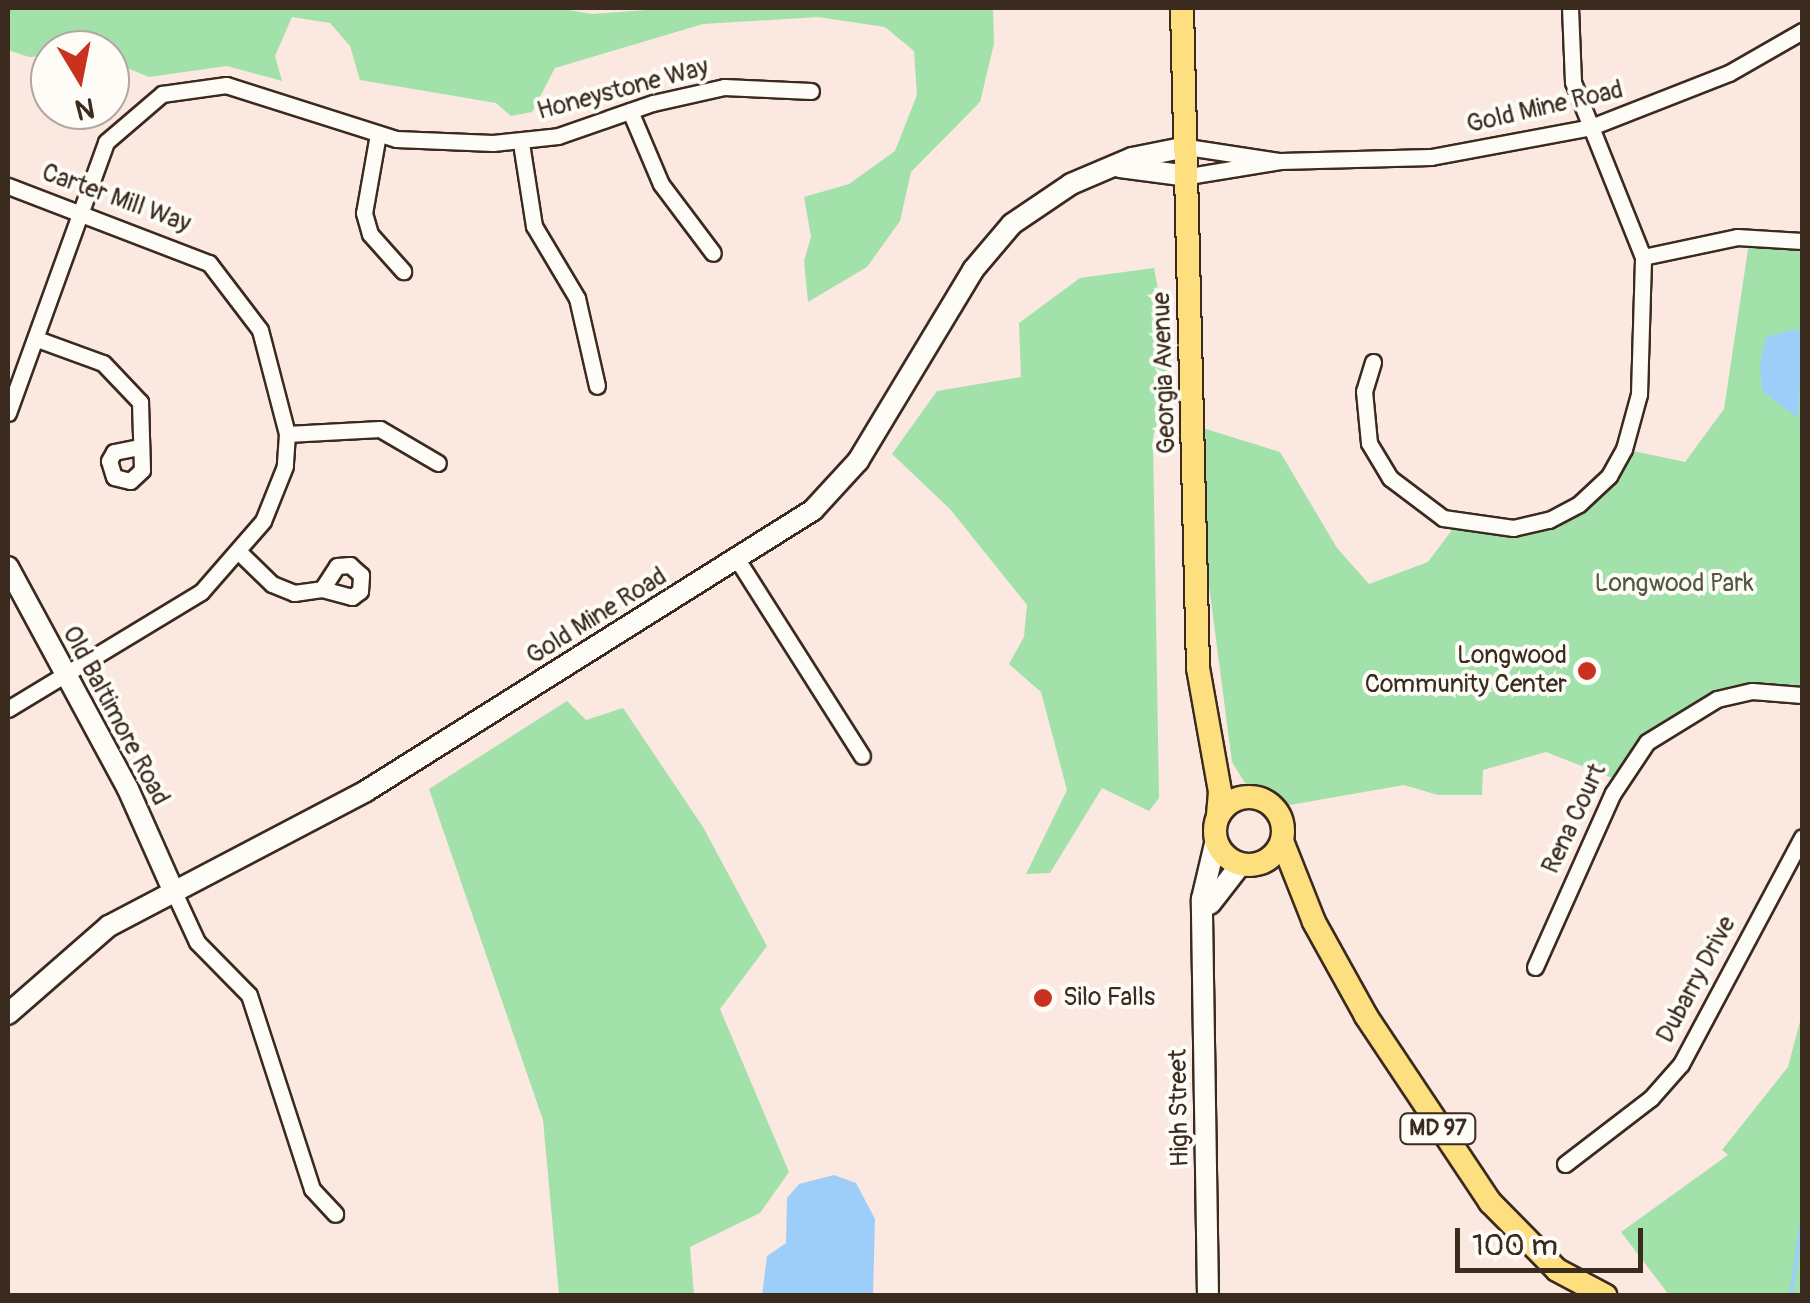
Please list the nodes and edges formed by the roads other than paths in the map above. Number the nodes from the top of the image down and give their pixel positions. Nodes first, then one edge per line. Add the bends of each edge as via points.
1 (1182, 8) edge
2 (1570, 8) edge
3 (1802, 31) edge
4 (811, 91) dead end
5 (630, 111) junction
6 (1591, 127) junction
7 (378, 134) junction
8 (521, 143) junction
9 (1187, 148) junction
10 (1280, 160) junction
11 (1120, 168) junction
12 (1188, 176) junction
13 (8, 186) edge
14 (81, 214) junction
15 (1802, 241) edge
16 (713, 253) dead end
17 (1643, 257) junction
18 (402, 271) dead end
19 (37, 339) junction
20 (1373, 362) dead end
21 (597, 386) dead end
22 (8, 414) edge
23 (287, 434) junction
24 (140, 447) dead end
25 (438, 463) dead end
26 (239, 552) junction
27 (738, 559) junction
28 (8, 567) edge
29 (322, 589) dead end
30 (66, 674) junction
31 (1802, 695) edge
32 (8, 708) edge
33 (1207, 736) junction
34 (862, 756) dead end
35 (1243, 797) junction
36 (1218, 816) junction
37 (1802, 837) edge
38 (1216, 840) junction
39 (1282, 840) junction
40 (1252, 864) junction
41 (173, 890) junction
42 (1203, 920) junction
43 (1314, 922) junction
44 (1535, 968) dead end
45 (8, 1014) edge
46 (1564, 1164) dead end
47 (335, 1214) dead end
48 (1208, 1296) edge
49 (1606, 1296) edge

1 - 9 main road, Georgia Avenue / MD 97
2 - 6 street via 1567,57
3 - 6 street, Gold Mine Road via 1729,73
4 - 5 street, Honeystone Way via 724,87
5 - 8 street, Honeystone Way
5 - 16 street via 668,196
6 - 10 street, Gold Mine Road via 1431,157
6 - 17 street
7 - 8 street, Honeystone Way
7 - 14 street, Honeystone Way via 261,91 226,85 175,90 127,118 106,142
7 - 18 street via 364,214 370,234
8 - 21 street via 534,226 576,298
9 - 10 street, Gold Mine Road
9 - 11 street, Gold Mine Road via 1132,158
9 - 12 main road, Georgia Avenue / MD 97
10 - 12 street, Gold Mine Road
11 - 12 street, Gold Mine Road
11 - 27 street, Gold Mine Road via 1062,188 1000,235 848,476 812,510
12 - 33 main road, Georgia Avenue / MD 97 via 1198,668
13 - 14 street, Carter Mill Way
14 - 19 street, Honeystone Way
14 - 23 street, Carter Mill Way via 183,249 230,283 260,330
15 - 17 street via 1737,237
17 - 20 street via 1639,394 1630,431 1608,476 1549,520 1474,527 1443,518 1404,491 1369,443 1364,391
19 - 22 street, Honeystone Way
19 - 24 street via 103,363 126,382 140,402
23 - 25 street via 380,430
23 - 26 street, Carter Mill Way via 275,498
26 - 29 street via 272,584 294,594
26 - 30 street, Carter Mill Way via 178,610
27 - 34 street
27 - 41 street, Gold Mine Road via 390,777
28 - 30 street, Old Baltimore Road
30 - 32 street, Carter Mill Way
30 - 41 street, Old Baltimore Road
31 - 44 street, Rena Court via 1752,691 1717,698 1647,742 1613,792
33 - 35 main road, Georgia Avenue / MD 97
33 - 36 main road, Georgia Avenue / MD 97 via 1220,792
35 - 36 main road
35 - 39 main road, MD 97 via 1262,799 1278,812
36 - 38 main road, MD 97
37 - 46 street, Dubarry Drive via 1681,1064 1651,1098
38 - 40 main road, MD 97
38 - 42 street, High Street
39 - 40 main road
39 - 43 main road, MD 97
40 - 42 street
40 - 43 main road, MD 97
41 - 45 street, Gold Mine Road via 88,941
41 - 47 street via 197,942 249,995 312,1189
42 - 48 street, High Street
43 - 49 main road, MD 97 via 1366,1016 1490,1202 1556,1270

